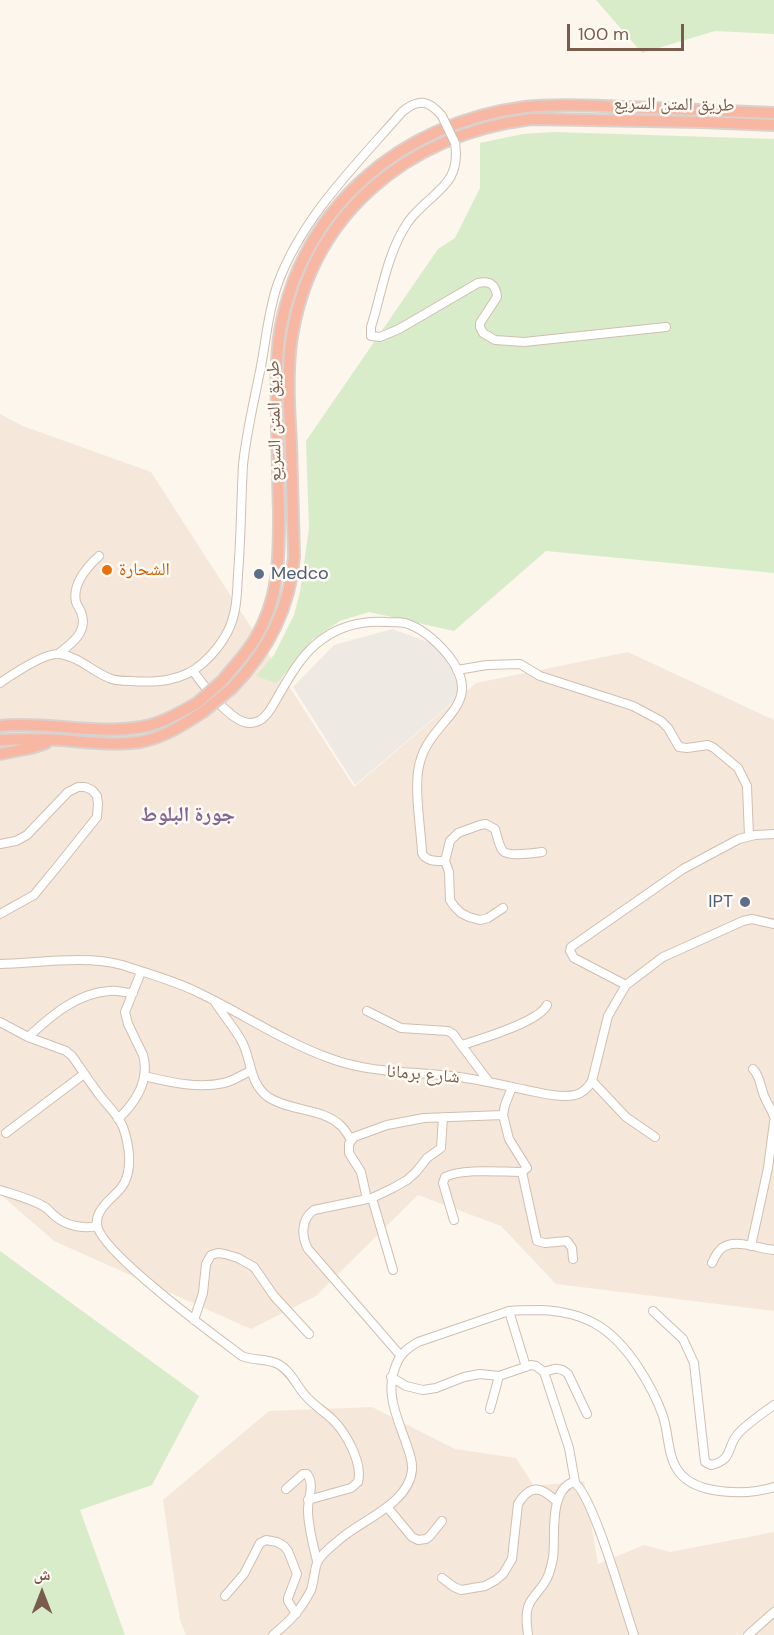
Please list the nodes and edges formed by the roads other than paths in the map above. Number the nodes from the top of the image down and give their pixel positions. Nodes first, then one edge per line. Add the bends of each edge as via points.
1 (774, 113) edge
2 (774, 125) edge
3 (666, 327) dead end
4 (99, 556) dead end
5 (58, 654) junction
6 (457, 670) junction
7 (193, 671) junction
8 (0, 683) edge
9 (200, 708) junction
10 (0, 726) edge
11 (0, 740) edge
12 (57, 740) junction
13 (0, 754) edge
14 (774, 834) edge
15 (749, 836) junction
16 (0, 844) edge
17 (542, 852) dead end
18 (445, 861) junction
19 (503, 908) dead end
20 (0, 914) edge
21 (774, 924) edge
22 (0, 964) edge
23 (141, 972) junction
24 (626, 985) junction
25 (133, 993) junction
26 (214, 1000) junction
27 (547, 1005) dead end
28 (367, 1011) dead end
29 (0, 1022) edge
30 (28, 1037) junction
31 (462, 1045) junction
32 (753, 1069) dead end
33 (250, 1071) junction
34 (84, 1074) junction
35 (144, 1076) junction
36 (592, 1081) junction
37 (489, 1082) junction
38 (512, 1087) junction
39 (774, 1114) edge
40 (503, 1115) junction
41 (443, 1117) junction
42 (118, 1119) junction
43 (774, 1122) edge
44 (6, 1133) dead end
45 (655, 1137) dead end
46 (351, 1140) junction
47 (522, 1172) junction
48 (0, 1190) edge
49 (370, 1198) junction
50 (454, 1220) dead end
51 (97, 1226) junction
52 (751, 1246) junction
53 (774, 1250) edge
54 (573, 1259) dead end
55 (712, 1263) dead end
56 (393, 1270) dead end
57 (509, 1311) junction
58 (653, 1311) dead end
59 (194, 1320) junction
60 (309, 1334) dead end
61 (400, 1355) junction
62 (526, 1367) junction
63 (544, 1372) junction
64 (499, 1376) junction
65 (392, 1377) junction
66 (774, 1405) edge
67 (490, 1409) dead end
68 (587, 1414) dead end
69 (576, 1482) junction
70 (774, 1487) edge
71 (286, 1490) dead end
72 (308, 1500) junction
73 (557, 1502) junction
74 (388, 1508) junction
75 (442, 1521) dead end
76 (317, 1561) junction
77 (442, 1578) dead end
78 (225, 1596) dead end
79 (774, 1612) edge
80 (296, 1614) junction
81 (273, 1635) edge
82 (528, 1635) edge
83 (634, 1635) edge
84 (748, 1635) edge

1 - 9 highway, طريق المتن السريع, bridge via 593,106 503,111 430,134 401,150 351,191 313,241 288,298 280,332 278,571 270,606 256,639
2 - 9 highway, طريق المتن السريع, bridge via 531,118 504,122 434,146 411,158 368,191 326,243 305,285 295,319 288,392 294,557 282,613 255,662 232,688
3 - 7 street, bridge via 524,342 495,340 480,327 497,297 492,283 485,281 399,329 380,338 371,336 392,252 409,221 451,178 456,161 455,143 435,107 426,102 410,105 331,193 297,243 279,281 247,429 236,608 229,631
4 - 5 street via 87,567 77,586 82,627 76,640
5 - 7 street via 119,681 165,681
5 - 8 street via 21,668
6 - 7 street via 435,640 418,629 404,623 359,622 315,645 261,719 247,723 224,708
6 - 15 street via 520,664 540,676 633,706 661,721 679,747 714,748 738,768 747,786
6 - 18 street via 462,679 460,700 433,734 420,761 418,782 423,856
9 - 10 highway, طريق المتن السريع via 132,728
9 - 12 highway, طريق المتن السريع via 177,729 140,742
11 - 12 highway, طريق المتن السريع
12 - 13 highway
14 - 15 street
15 - 24 street via 682,869 571,947 574,958
16 - 20 street via 27,835 68,792 78,787 86,787 97,796 97,816 89,829 34,895
17 - 18 street via 504,852 495,829 486,824 453,837
18 - 19 street via 450,900 462,913 480,920
21 - 24 street via 743,921 663,957
22 - 23 street, شارع برمانا via 92,961
23 - 25 street
23 - 26 street, شارع برمانا
24 - 36 street via 608,1016
25 - 30 street via 109,991 77,1000
25 - 35 street via 126,1018 143,1055
26 - 33 street via 241,1039
26 - 37 street, شارع برمانا via 290,1041 352,1066
27 - 31 street via 537,1015
28 - 31 street via 401,1028 448,1031
29 - 30 street
30 - 34 street via 66,1051
31 - 37 street
32 - 39 street
33 - 35 street via 226,1083 204,1086
33 - 46 street via 267,1096 329,1118 341,1125
34 - 42 street
34 - 44 street
35 - 42 street via 135,1099
36 - 38 street, شارع برمانا via 586,1090 563,1096
36 - 45 street via 626,1117
37 - 38 street, شارع برمانا
38 - 40 street
40 - 41 street
40 - 47 street via 509,1139 527,1168
41 - 46 street via 405,1121
41 - 49 street via 439,1150 407,1180
42 - 51 street via 129,1159 127,1176 100,1211
43 - 52 street
46 - 49 street via 350,1153
47 - 50 street via 469,1172 445,1177 443,1184
47 - 54 street via 537,1241 567,1241
48 - 51 street via 46,1207 66,1222 85,1228
49 - 56 street
49 - 61 street via 314,1210 307,1217 303,1236 313,1255
51 - 59 street via 111,1249
52 - 53 street
52 - 55 street via 727,1245
57 - 61 street via 418,1342
57 - 62 street
57 - 70 street via 572,1314 595,1323 615,1338 646,1380 665,1420 674,1465 689,1482 722,1491 749,1492
58 - 66 street via 683,1340 694,1363 705,1462 722,1462 737,1435
59 - 60 street via 208,1260 211,1255 221,1254 254,1267
59 - 72 street via 242,1356 271,1362 289,1372 303,1394 344,1433 359,1464 358,1482 351,1488
61 - 65 street
62 - 63 street via 536,1366
62 - 64 street
63 - 68 street via 559,1368 568,1374
63 - 69 street
64 - 65 street via 480,1374 423,1390 405,1386
64 - 67 street
65 - 74 street via 390,1393 412,1468 411,1477
69 - 73 street via 562,1490
69 - 83 street via 597,1524
71 - 72 street via 307,1474 312,1482
72 - 76 street
73 - 77 street via 543,1490 522,1498 518,1504 513,1559 496,1580 461,1590
73 - 82 street via 550,1571 528,1606
74 - 75 street via 418,1540 430,1536
74 - 76 street via 347,1533
76 - 80 street via 312,1588
78 - 80 street via 244,1574 260,1543 277,1542 286,1548 297,1572 288,1598
79 - 84 street
80 - 81 street

